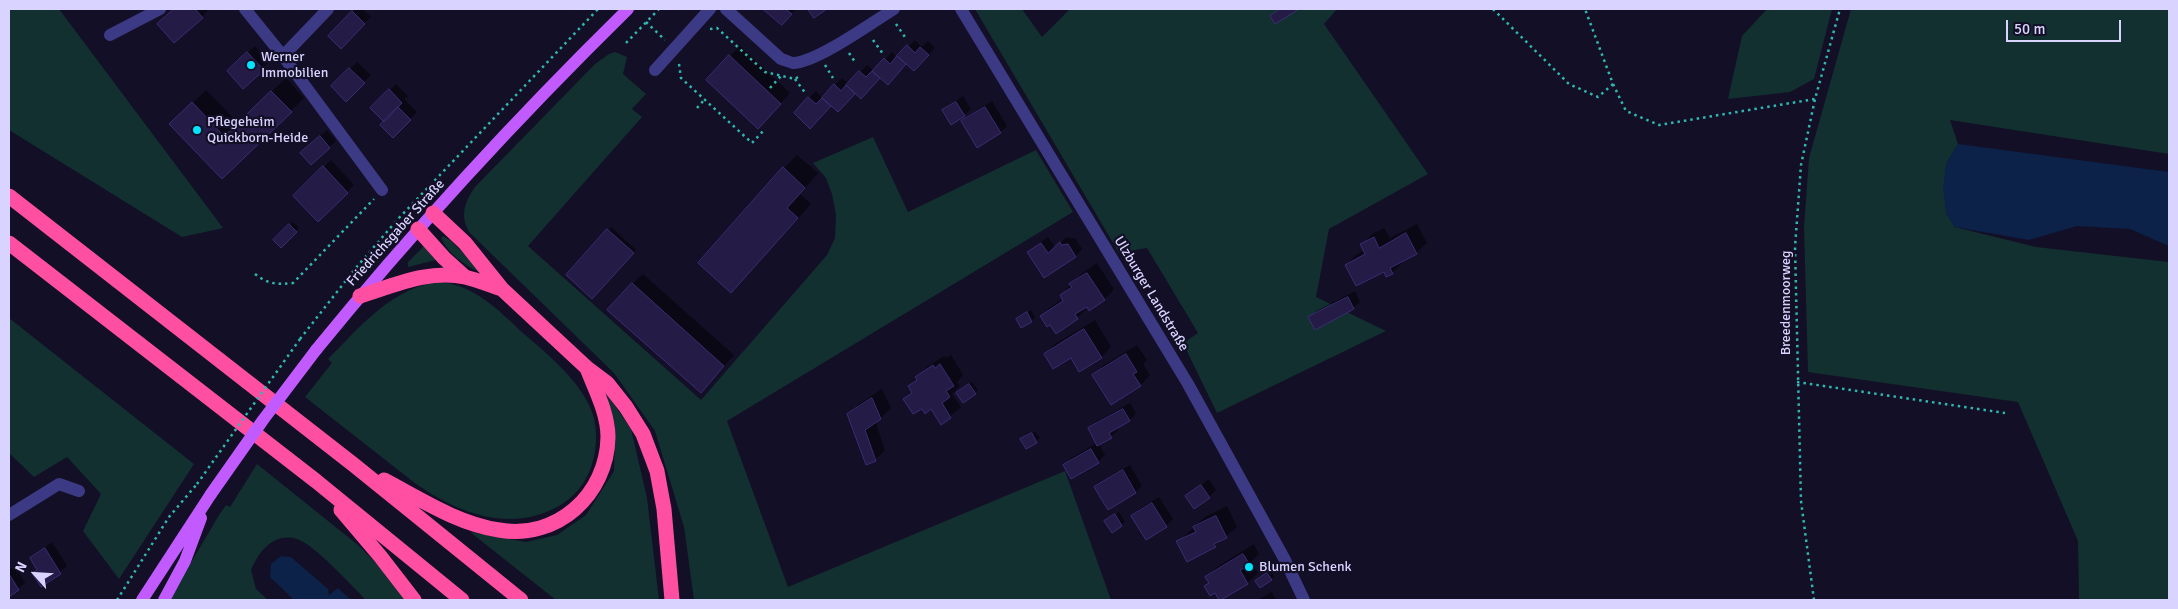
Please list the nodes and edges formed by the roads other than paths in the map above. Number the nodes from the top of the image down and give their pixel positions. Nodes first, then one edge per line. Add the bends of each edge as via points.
1 (160, 9) edge
2 (245, 9) edge
3 (328, 9) edge
4 (628, 9) edge
5 (710, 9) edge
6 (726, 9) edge
7 (961, 9) edge
8 (893, 14) edge
9 (110, 35) dead end
10 (283, 56) junction
11 (655, 70) dead end
12 (382, 190) road end
13 (9, 196) edge
14 (433, 213) junction
15 (418, 229) junction
16 (9, 243) edge
17 (465, 277) junction
18 (502, 289) junction
19 (360, 296) junction
20 (587, 368) junction
21 (354, 465) junction
22 (316, 481) junction
23 (79, 491) dead end
24 (210, 495) junction
25 (9, 515) edge
26 (142, 600) edge
27 (164, 600) edge
28 (414, 600) edge
29 (462, 600) edge
30 (521, 600) edge
31 (672, 600) edge
32 (1304, 600) edge

1 - 9 street
2 - 10 street
3 - 10 street
4 - 14 main road, Friedrichsgaber Straße
5 - 11 street
6 - 8 street via 782,59 792,63 826,50
7 - 32 street, Ulzburger Landstraße via 1188,384
10 - 12 street
13 - 21 highway
14 - 15 main road, Friedrichsgaber Straße
14 - 18 highway via 465,243
15 - 17 highway
15 - 19 main road, Friedrichsgaber Straße
16 - 22 highway
17 - 18 highway
17 - 19 highway via 435,275
18 - 20 highway
19 - 24 main road, Friedrichsgaber Straße, bridge via 263,420
20 - 21 highway via 605,416 608,436 605,458 588,497 571,513 546,525 524,532 473,523
20 - 31 highway via 606,383 626,407 643,434 658,471
21 - 30 highway
22 - 28 highway
22 - 29 highway
23 - 25 street via 59,484
24 - 26 main road, Friedrichsgaber Straße
24 - 27 main road, Friedrichsgaber Straße via 185,561

